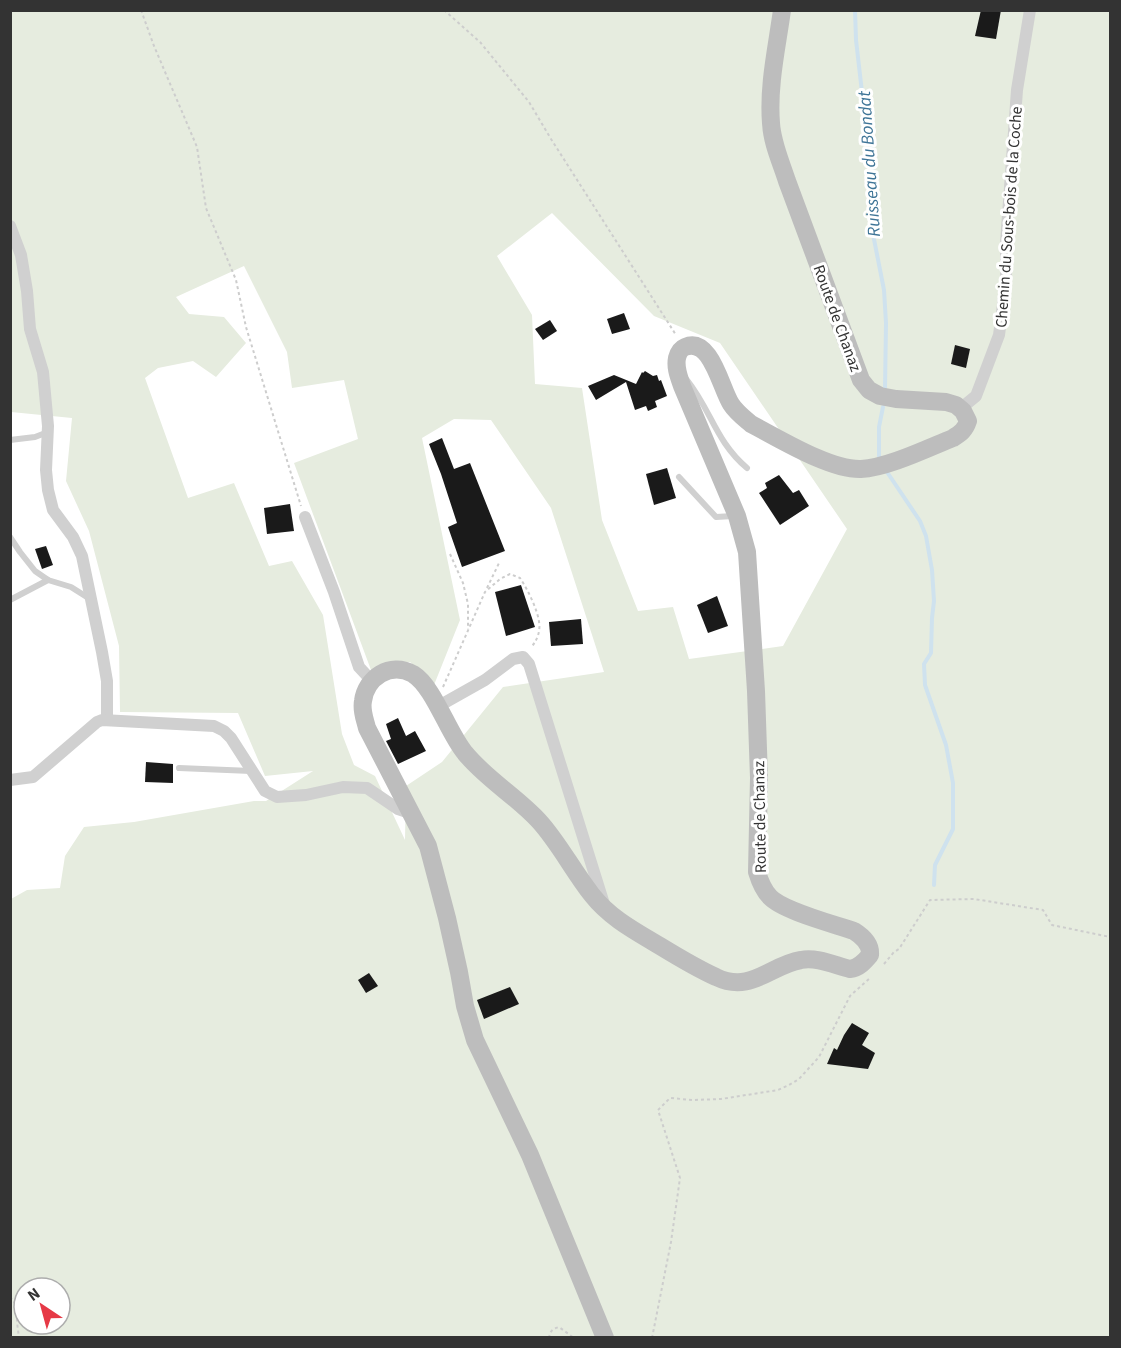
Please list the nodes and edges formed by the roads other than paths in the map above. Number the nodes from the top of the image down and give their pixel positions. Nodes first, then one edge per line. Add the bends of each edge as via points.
1 (782, 10) edge
2 (1030, 10) edge
3 (10, 226) edge
4 (677, 371) junction
5 (956, 405) junction
6 (48, 432) junction
7 (10, 440) edge
8 (747, 468) dead end
9 (679, 477) dead end
10 (737, 516) junction
11 (305, 517) road end
12 (10, 537) edge
13 (48, 580) junction
14 (10, 600) edge
15 (92, 601) junction
16 (371, 680) junction
17 (437, 705) junction
18 (107, 720) junction
19 (179, 768) dead end
20 (252, 771) junction
21 (10, 780) edge
22 (413, 814) junction
23 (606, 911) junction
24 (605, 1338) edge

1 - 5 street, Route de Chanaz via 772,82 771,125 787,181 861,380 880,396
2 - 5 street, Chemin du Sous-bois de la Coche via 1017,90 1006,282 999,335 976,396 965,405
3 - 6 street via 21,255 30,329 43,372
4 - 5 street via 679,352 685,347 700,348 708,355 731,405 751,424 838,466 863,469 892,462 953,438 968,421
4 - 8 lane via 689,381 720,437
4 - 10 street, Route de Chanaz
6 - 7 lane
6 - 15 street via 46,470 53,510 82,556
9 - 10 lane via 716,517
10 - 23 street, Route de Chanaz via 747,552 756,691 759,880 775,902 859,934 870,955 850,969 813,959 800,960 758,979 727,981 692,965
11 - 16 street via 359,667
12 - 13 lane via 35,571
13 - 14 lane
13 - 15 lane via 71,587
15 - 18 street via 107,681
16 - 17 street, Route de Chanaz via 387,671 404,670 420,679
16 - 22 street via 362,712
17 - 23 street, Route de Chanaz via 464,752 540,822
17 - 23 street via 485,680 513,659 524,657
18 - 20 street via 214,726 231,738
18 - 21 street via 97,722 33,777
19 - 20 lane
20 - 22 street via 265,791 277,796 343,787 366,788
22 - 24 street via 435,869 475,1040 530,1155

